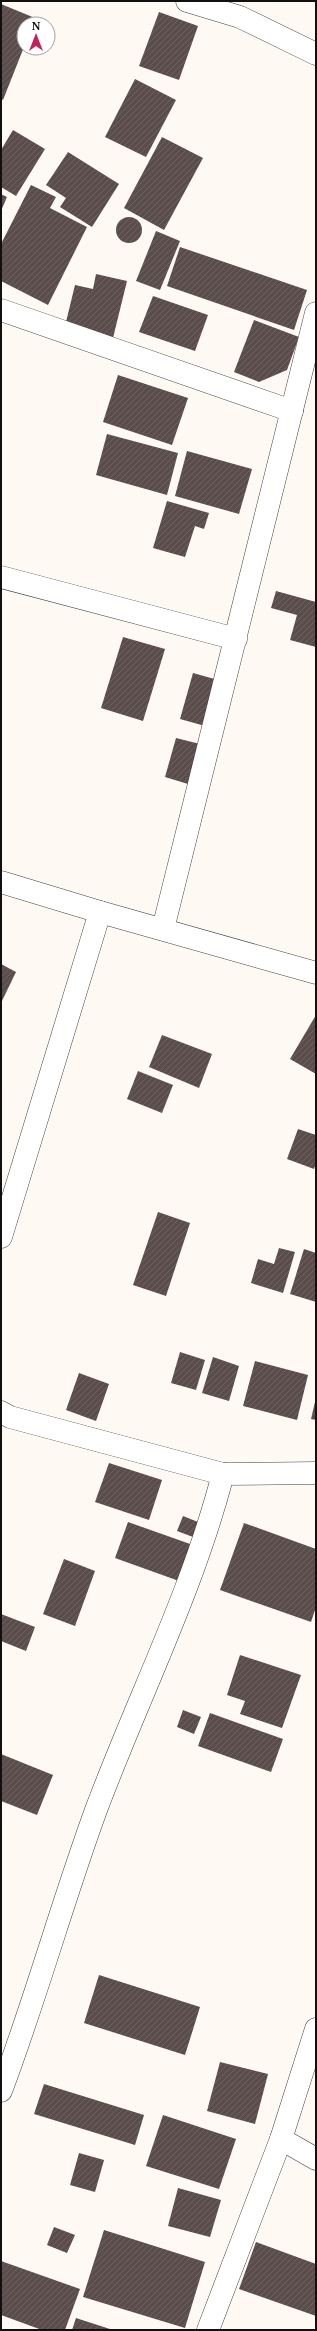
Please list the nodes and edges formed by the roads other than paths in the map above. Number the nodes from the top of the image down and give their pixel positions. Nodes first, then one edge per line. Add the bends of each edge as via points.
1 (187, 1) edge
2 (244, 9) edge
3 (316, 54) edge
4 (1, 310) edge
5 (316, 313) edge
6 (292, 411) junction
7 (1, 577) edge
8 (236, 639) junction
9 (1, 882) edge
10 (100, 912) junction
11 (163, 929) junction
12 (316, 973) edge
13 (1, 1237) edge
14 (1, 1412) edge
15 (316, 1473) edge
16 (223, 1474) junction
17 (316, 2029) edge
18 (1, 2091) edge
19 (281, 2138) junction
20 (316, 2158) edge
21 (208, 2330) edge

1 - 2 street
2 - 3 street
4 - 6 street
5 - 6 street
6 - 8 street
7 - 8 street
8 - 11 street
9 - 10 street
10 - 11 street
10 - 13 street
11 - 12 street
14 - 16 street
15 - 16 street
16 - 18 street via 215,1506 188,1582 96,1811
17 - 19 street
19 - 20 street
19 - 21 street

